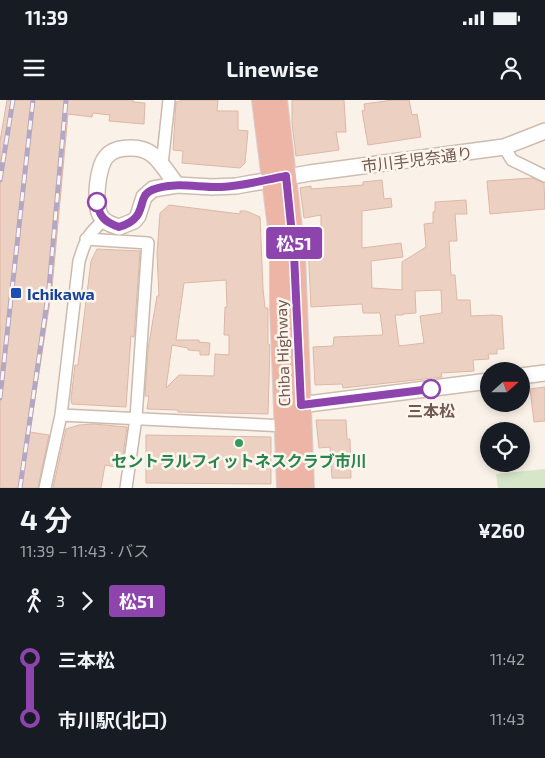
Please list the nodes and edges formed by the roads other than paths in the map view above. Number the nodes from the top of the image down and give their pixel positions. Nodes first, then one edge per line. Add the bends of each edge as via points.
1 (169, 100) edge
2 (262, 100) edge
3 (277, 100) edge
4 (545, 131) edge
5 (504, 147) junction
6 (162, 165) junction
7 (545, 176) edge
8 (279, 178) junction
9 (177, 185) junction
10 (104, 220) junction
11 (86, 239) junction
12 (545, 373) edge
13 (530, 375) edge
14 (480, 382) edge
15 (290, 413) junction
16 (60, 416) junction
17 (136, 418) junction
18 (45, 488) edge
19 (126, 488) edge
20 (287, 488) edge
21 (304, 488) edge

1 - 6 street
2 - 8 highway, Chiba Highway
3 - 8 highway
4 - 5 street, 市川手児奈通り
5 - 7 street via 512,160
5 - 8 street, 市川手児奈通り
6 - 9 street
6 - 10 street via 153,155 135,148 123,148 106,157 101,166 97,202 98,212
8 - 9 street, 市川手児奈通り via 224,186
8 - 15 highway, Chiba Highway via 280,307
9 - 10 street, 市川手児奈通り via 148,192 138,216 128,225 119,227
10 - 11 street
11 - 16 street via 79,261
11 - 17 street via 148,243
12 - 13 street
14 - 15 street
15 - 17 street
15 - 20 highway, Chiba Highway
15 - 21 highway, Chiba Highway
16 - 17 street
16 - 18 street
17 - 19 street

